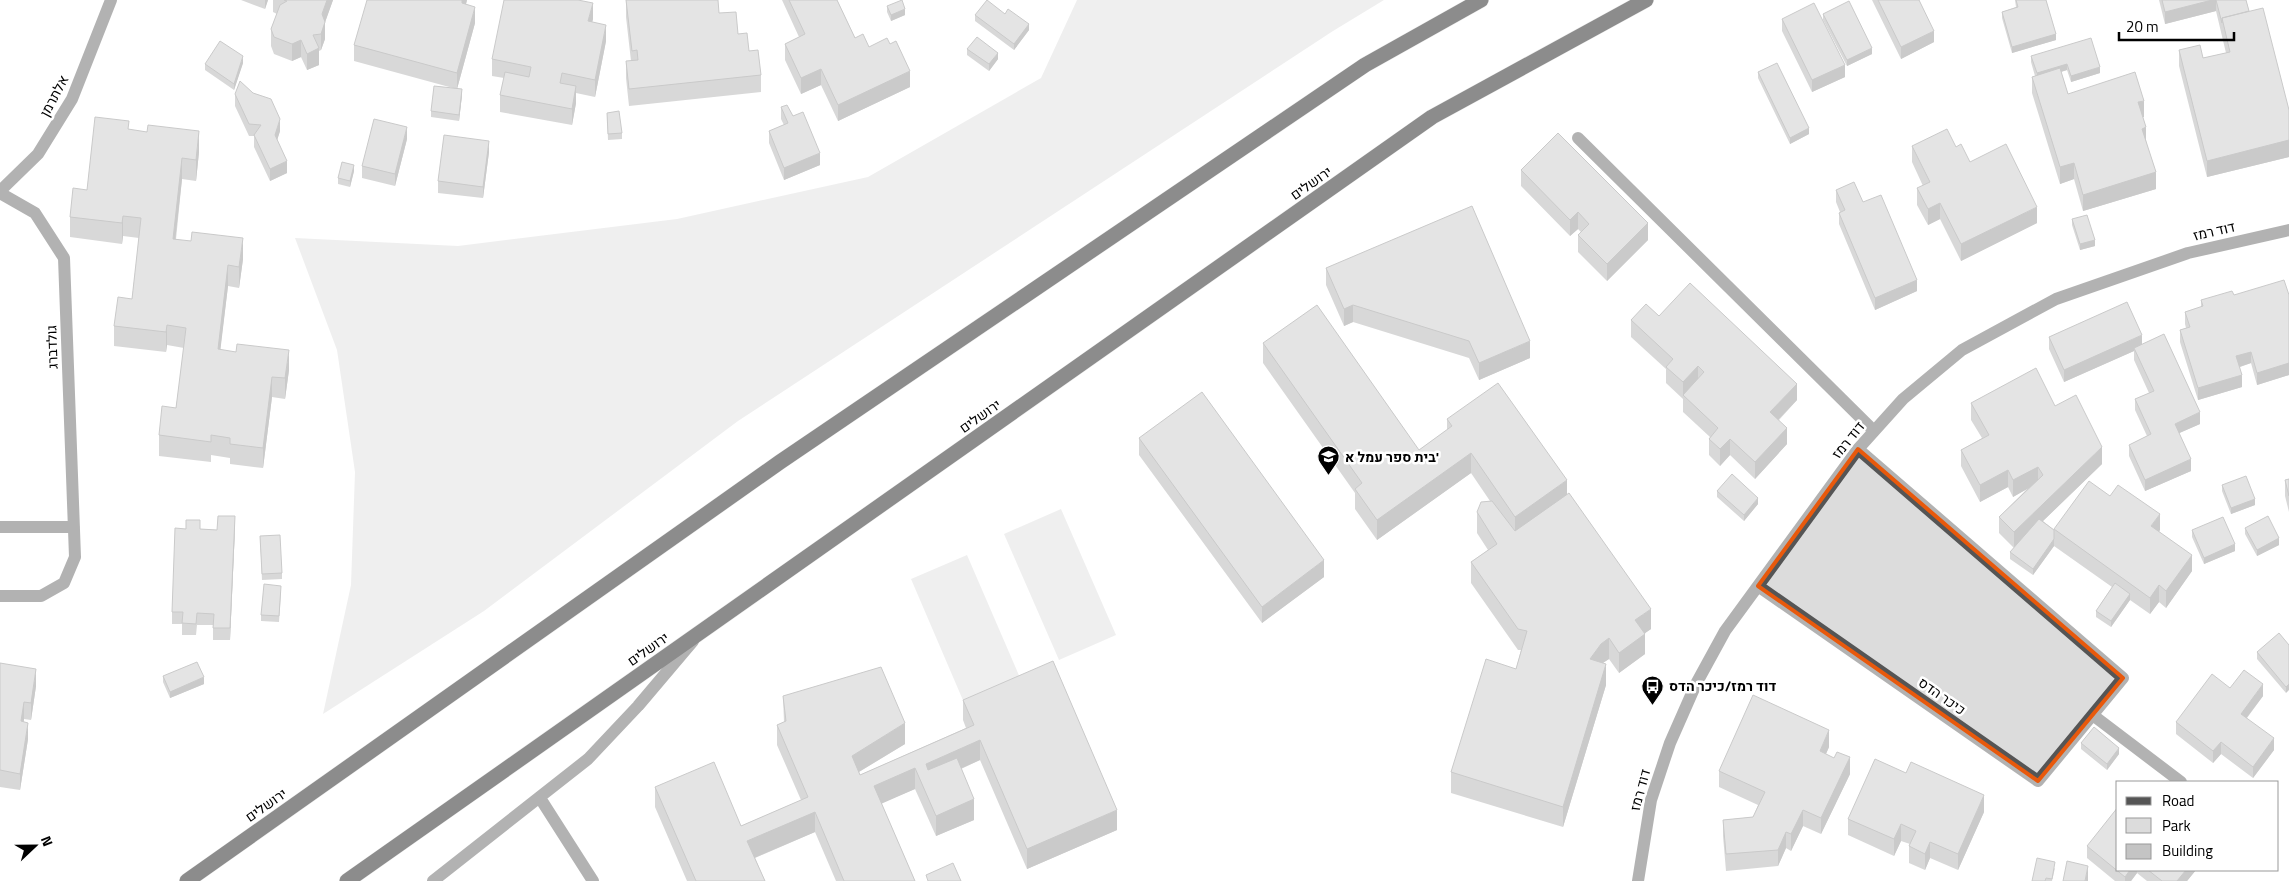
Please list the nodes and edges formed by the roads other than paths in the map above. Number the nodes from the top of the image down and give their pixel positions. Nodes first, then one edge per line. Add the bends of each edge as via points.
1 (111, 0) edge
2 (1481, 0) edge
3 (1646, 0) edge
4 (1578, 138) dead end
5 (0, 192) edge
6 (2289, 230) edge
7 (1874, 431) junction
8 (1858, 449) junction
9 (0, 527) edge
10 (74, 527) junction
11 (1758, 586) junction
12 (0, 596) edge
13 (701, 632) junction
14 (2094, 716) junction
15 (2180, 781) edge
16 (540, 798) junction
17 (187, 881) edge
18 (347, 881) edge
19 (433, 881) edge
20 (594, 881) edge
21 (1638, 881) edge

1 - 5 street, אלתרמן via 72,99 38,154
2 - 17 highway, ירושלים via 1365,65 788,456
3 - 13 highway, ירושלים via 1432,117
4 - 7 street
5 - 10 street, גולדברג via 35,213 64,258
6 - 7 street, דוד רמז via 2188,253 2056,300 1962,350 1903,399
7 - 8 street, דוד רמז
8 - 11 street, דוד רמז
8 - 14 street, כיכר הדס via 2123,678
9 - 10 street
10 - 12 street, גולדברג via 75,557 64,583 41,596
11 - 14 street, כיכר הדס via 2038,782
11 - 21 street, דוד רמז via 1725,631 1696,684 1670,743 1650,800
13 - 16 street via 588,759
13 - 18 highway, ירושלים
14 - 15 street
16 - 19 street
16 - 20 street

